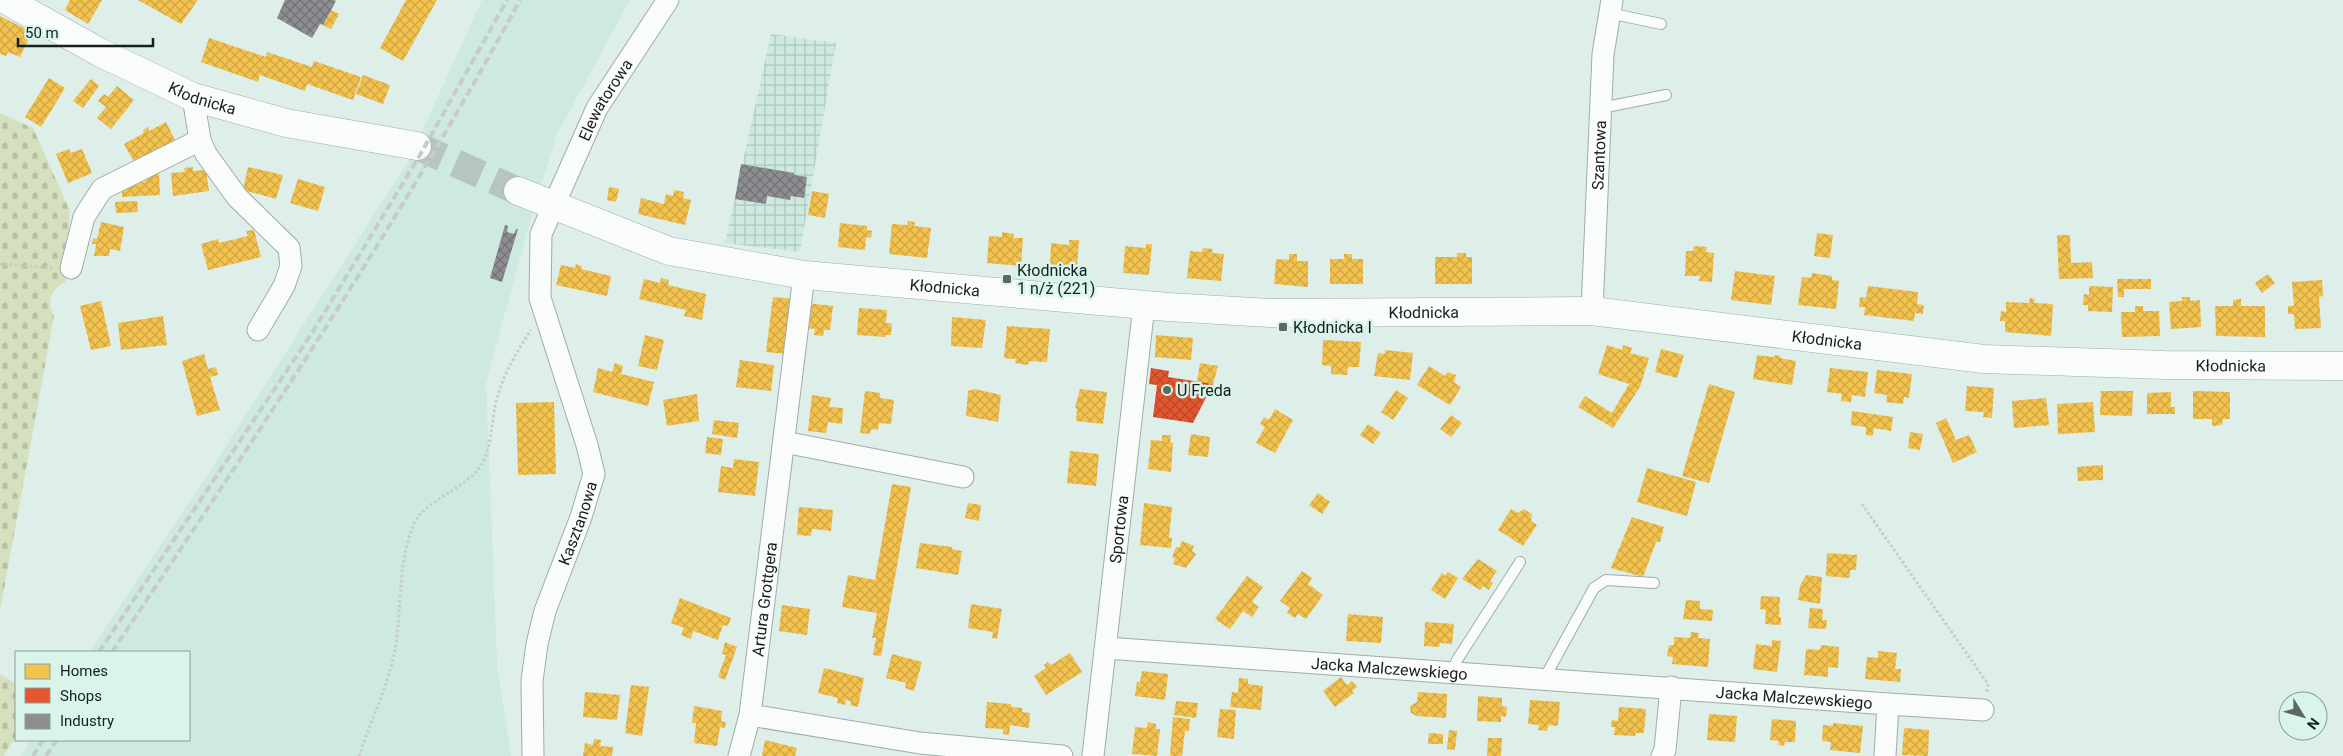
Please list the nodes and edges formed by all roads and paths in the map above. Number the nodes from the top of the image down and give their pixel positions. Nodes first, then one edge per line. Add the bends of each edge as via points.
1 (6, 0) edge
2 (668, 0) edge
3 (1610, 6) edge
4 (1661, 24) dead end
5 (1666, 95) dead end
6 (193, 97) junction
7 (1600, 108) junction
8 (200, 140) junction
9 (417, 146) tunnel mouth
10 (518, 191) tunnel mouth
11 (554, 206) junction
12 (0, 264) edge
13 (72, 268) joint
14 (804, 275) junction
15 (1144, 305) junction
16 (544, 310) junction
17 (1592, 311) junction
18 (258, 330) dead end
19 (2343, 366) edge
20 (784, 442) junction
21 (963, 477) dead end
22 (1862, 504) dead end
23 (1520, 562) dead end
24 (1654, 583) dead end
25 (1106, 648) junction
26 (1452, 672) junction
27 (1544, 679) junction
28 (1671, 688) junction
29 (1888, 704) junction
30 (1983, 710) joint
31 (750, 715) junction
32 (358, 756) edge
33 (533, 756) edge
34 (739, 756) edge
35 (1062, 756) edge
36 (1093, 756) edge
37 (1662, 756) edge
38 (1885, 756) edge

1 - 6 main road, Kłodnicka via 99,52
2 - 11 street, Elewatorowa via 597,108
3 - 4 lane
3 - 7 street, Szantowa
5 - 7 lane
6 - 8 street
6 - 9 main road, Kłodnicka via 286,123
7 - 17 street, Szantowa
8 - 13 street via 102,189 84,217
8 - 18 street via 236,197 288,248 291,266 284,286
10 - 11 main road, Kłodnicka
11 - 14 main road, Kłodnicka via 669,251
11 - 16 street, Kasztanowa via 541,234 540,298
12 - 13 path
14 - 15 main road, Kłodnicka
14 - 20 street, Artura Grottgera
15 - 17 main road, Kłodnicka via 1270,313
15 - 25 street, Sportowa
16 - 32 path via 506,373 481,464 463,484 433,504 414,522 405,552 393,660
16 - 33 street, Kasztanowa via 594,474 581,517 544,611 532,681
17 - 19 main road, Kłodnicka via 1984,359
20 - 21 street
20 - 31 street, Artura Grottgera
22 - 30 path via 1988,684
23 - 26 lane
24 - 27 lane via 1606,580 1594,588
25 - 26 street, Jacka Malczewskiego
25 - 36 street, Sportowa
26 - 27 street, Jacka Malczewskiego
27 - 28 street, Jacka Malczewskiego
28 - 29 street, Jacka Malczewskiego
28 - 37 street
29 - 30 street, Jacka Malczewskiego
29 - 38 street, Jacka Malczewskiego
31 - 34 street, Artura Grottgera
31 - 35 street via 920,743

